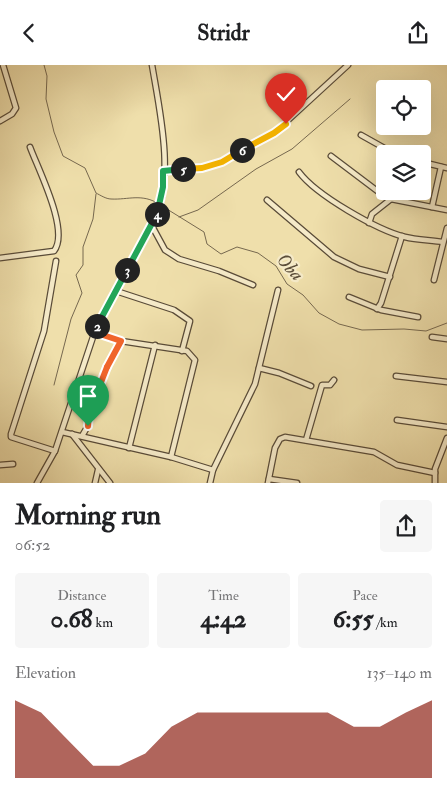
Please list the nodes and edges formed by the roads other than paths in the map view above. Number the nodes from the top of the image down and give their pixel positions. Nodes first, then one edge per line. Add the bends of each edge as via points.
1 (3, 65) edge
2 (152, 65) edge
3 (348, 65) edge
4 (0, 121) edge
5 (361, 135) dead end
6 (379, 145) edge
7 (30, 147) dead end
8 (331, 156) dead end
9 (431, 164) edge
10 (441, 167) junction
11 (447, 169) edge
12 (163, 171) junction
13 (299, 172) dead end
14 (376, 190) edge
15 (267, 200) dead end
16 (390, 200) edge
17 (396, 200) edge
18 (432, 207) junction
19 (447, 210) edge
20 (369, 223) junction
21 (152, 226) junction
22 (447, 228) edge
23 (402, 236) junction
24 (444, 242) junction
25 (0, 258) edge
26 (56, 261) dead end
27 (390, 277) junction
28 (434, 280) dead end
29 (253, 285) dead end
30 (278, 289) dead end
31 (116, 291) junction
32 (349, 297) dead end
33 (377, 309) junction
34 (418, 317) dead end
35 (94, 332) junction
36 (432, 337) dead end
37 (447, 339) edge
38 (121, 341) junction
39 (155, 345) junction
40 (182, 351) junction
41 (259, 368) junction
42 (396, 376) dead end
43 (334, 380) dead end
44 (447, 381) edge
45 (310, 386) dead end
46 (397, 420) dead end
47 (447, 427) edge
48 (62, 432) junction
49 (72, 434) junction
50 (82, 436) junction
51 (447, 438) edge
52 (306, 440) junction
53 (129, 448) junction
54 (55, 451) junction
55 (171, 457) junction
56 (13, 464) dead end
57 (0, 465) edge
58 (213, 470) junction
59 (98, 471) junction
60 (435, 473) junction
61 (268, 481) edge
62 (109, 482) edge
63 (37, 483) edge
64 (96, 483) edge
65 (210, 483) edge
66 (297, 483) edge
67 (434, 483) edge

1 - 4 street via 16,108
2 - 12 street via 164,130
3 - 12 street via 274,133 222,162 202,168
5 - 6 street
7 - 25 street via 58,221 58,247 54,251
8 - 14 street
9 - 10 street
10 - 11 street
10 - 18 street
12 - 21 street via 161,197
13 - 20 street via 312,185
15 - 27 street via 334,257 359,269
16 - 20 street via 372,214
17 - 18 street
18 - 19 street
20 - 23 street
21 - 29 street via 165,250 179,259
21 - 31 street
22 - 24 street
23 - 24 street
23 - 27 street
24 - 28 street
26 - 54 street via 44,331 11,434 11,437
27 - 33 street
30 - 41 street
31 - 35 street
31 - 40 street via 174,310 190,321
32 - 33 street
33 - 34 street
35 - 38 street
35 - 48 street
36 - 37 street
38 - 39 street
38 - 50 street via 97,389 89,423
39 - 40 street
39 - 53 street
40 - 55 street via 192,354 195,360
41 - 45 street
41 - 58 street via 255,383
42 - 44 street
43 - 52 street via 330,385 322,385
46 - 47 street
48 - 49 street
48 - 54 street
49 - 50 street
49 - 59 street
50 - 53 street
51 - 60 street
52 - 60 street via 374,452 397,465
52 - 61 street via 280,439 274,448
53 - 55 street
54 - 63 street
55 - 58 street
56 - 57 street
58 - 65 street
59 - 62 street
59 - 64 street
60 - 67 street
61 - 66 street
62 - 64 street

